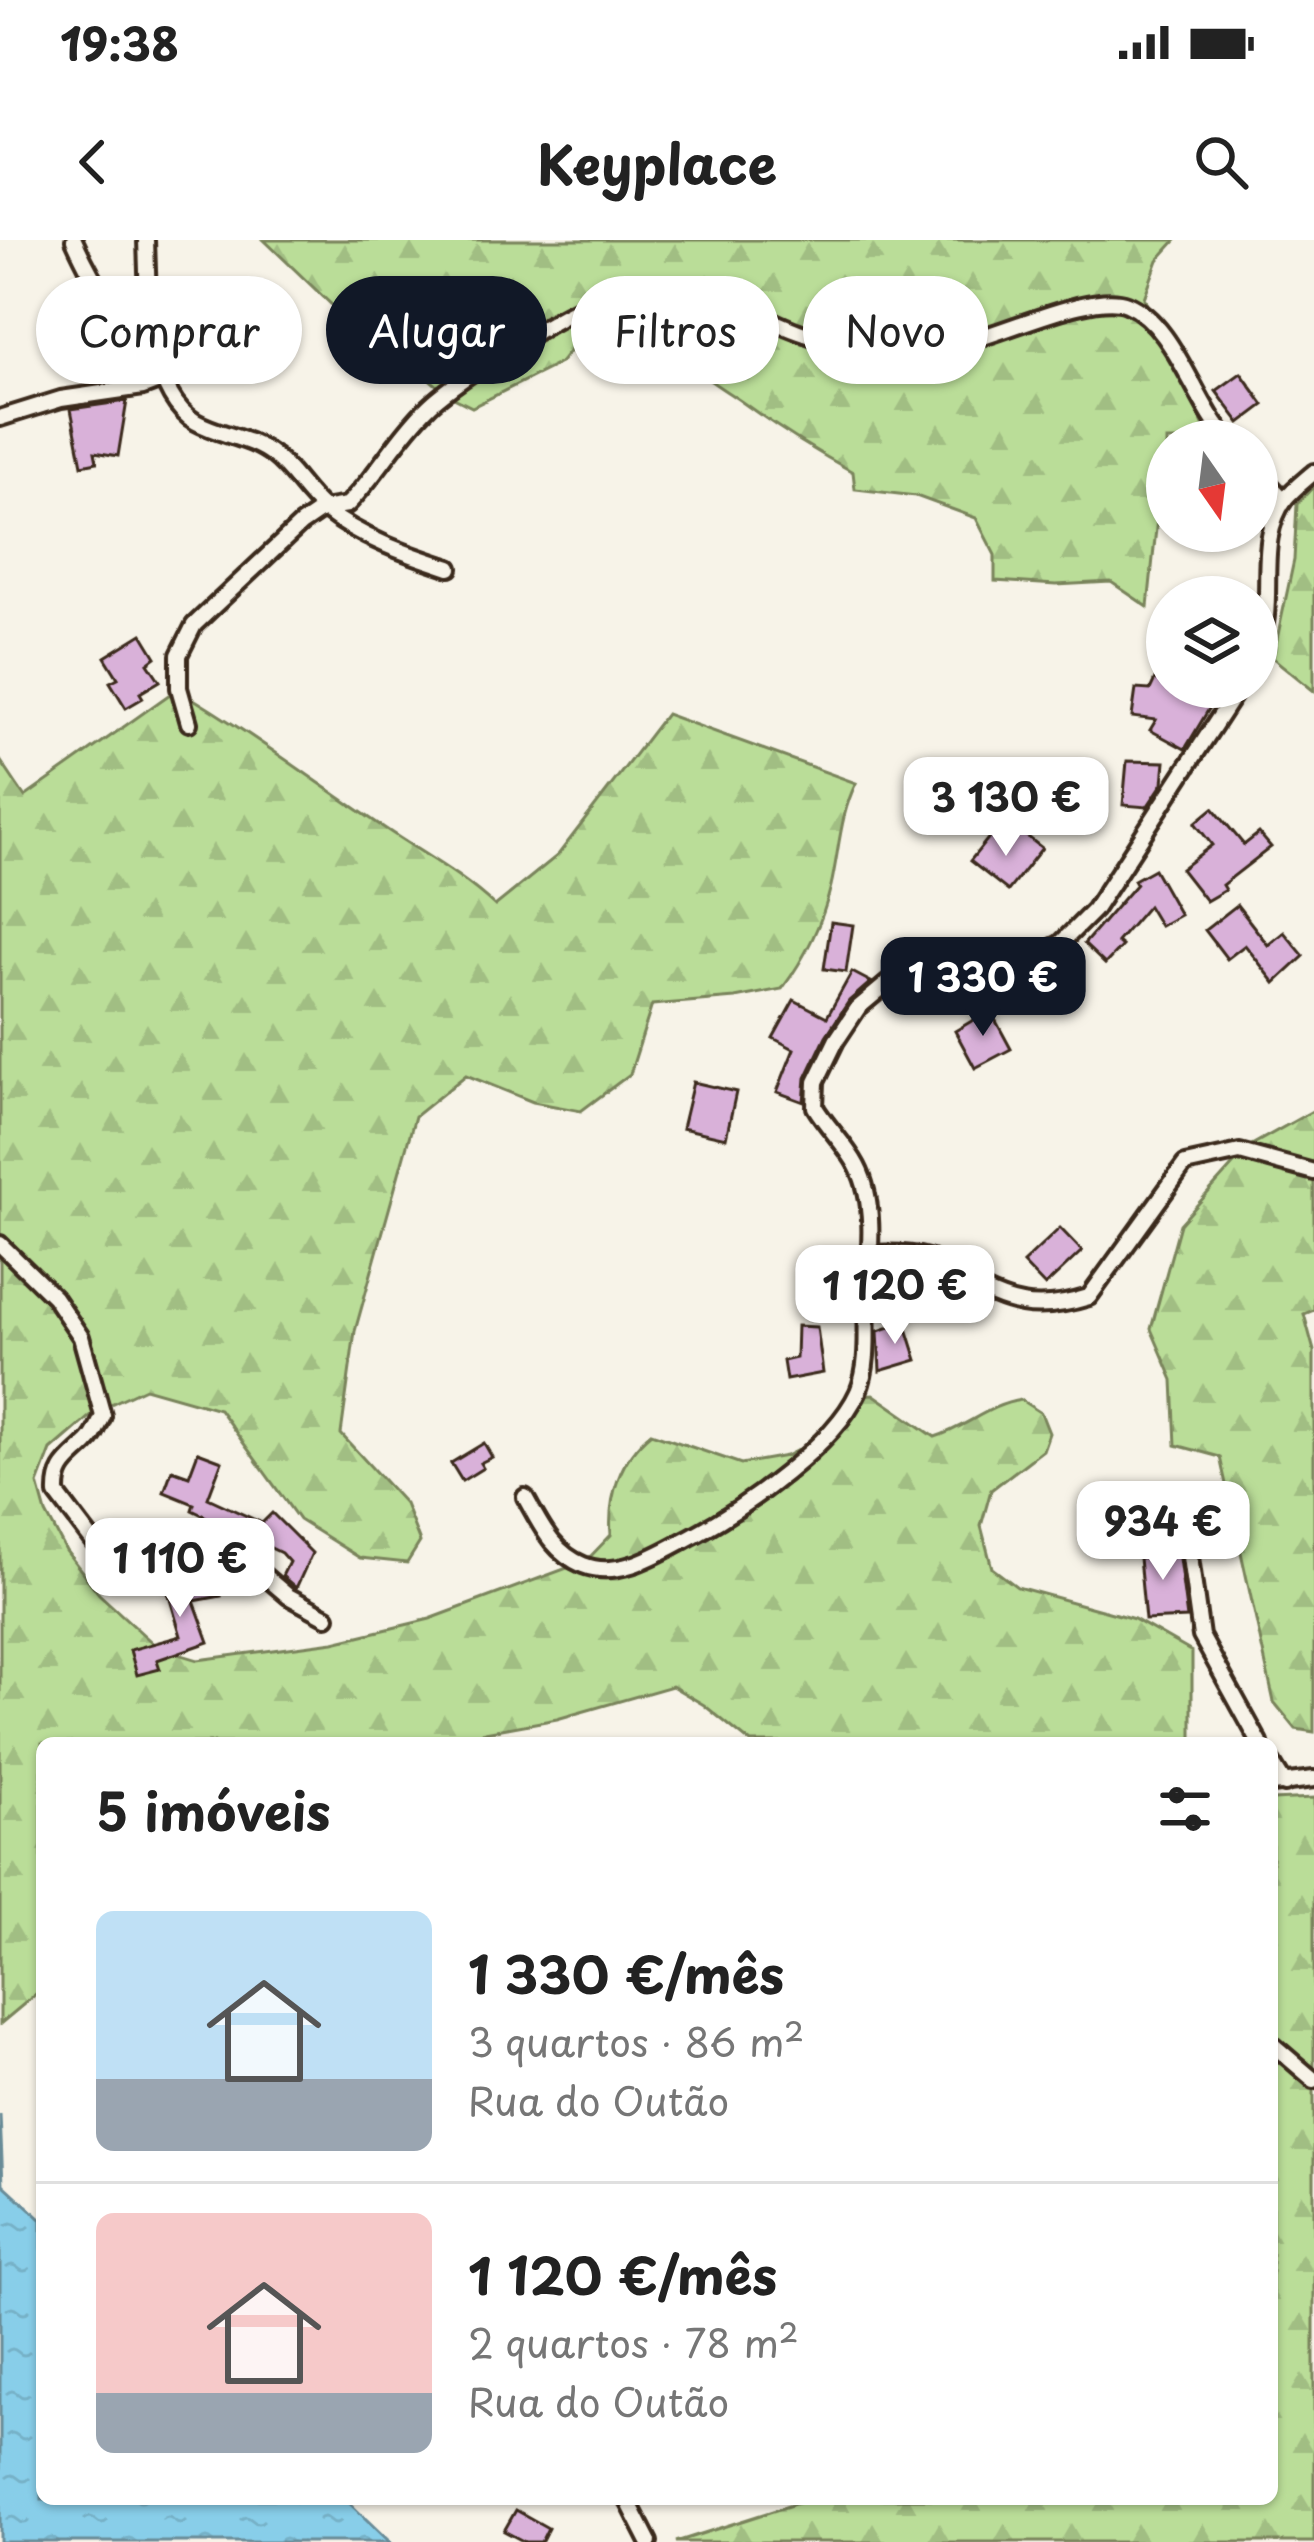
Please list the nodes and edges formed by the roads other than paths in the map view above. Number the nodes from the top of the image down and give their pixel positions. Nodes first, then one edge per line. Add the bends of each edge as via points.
1 (74, 240) edge
2 (146, 240) edge
3 (92, 276) edge
4 (148, 276) edge
5 (151, 384) edge
6 (166, 384) edge
7 (0, 418) edge
8 (1210, 420) edge
9 (1314, 472) edge
10 (1278, 494) edge
11 (1284, 500) junction
12 (322, 508) junction
13 (450, 568) dead end
14 (1268, 576) edge
15 (1225, 708) edge
16 (189, 723) dead end
17 (1314, 1172) edge
18 (0, 1244) edge
19 (871, 1254) junction
20 (525, 1497) dead end
21 (1185, 1522) dead end
22 (327, 1617) dead end
23 (1257, 1737) edge
24 (1314, 1779) edge
25 (1279, 1784) edge
26 (1278, 2049) edge
27 (1314, 2080) edge
28 (630, 2505) edge
29 (649, 2542) edge

1 - 3 street
2 - 4 street
5 - 7 street
6 - 12 street via 190,419 272,454
8 - 12 street via 1163,333 1126,303 1100,300 972,342 900,350 846,346 687,292 647,290 612,294 486,365 431,404 346,505
9 - 11 street
10 - 11 street
11 - 14 street via 1270,531
12 - 13 street via 408,556
12 - 16 street via 194,625 179,655
15 - 19 street via 1094,910 1060,944 1003,971 889,982 836,1041 816,1082 814,1107 865,1186
17 - 19 street via 1240,1152 1185,1165 1089,1298 1069,1304 1008,1304 933,1258
18 - 22 street via 81,1337 103,1416 92,1440 63,1463 57,1494 113,1568 233,1560
19 - 20 street via 857,1393 786,1474 701,1531 619,1569 587,1567 557,1551
21 - 23 street via 1201,1636
24 - 25 street
26 - 27 street
28 - 29 street

